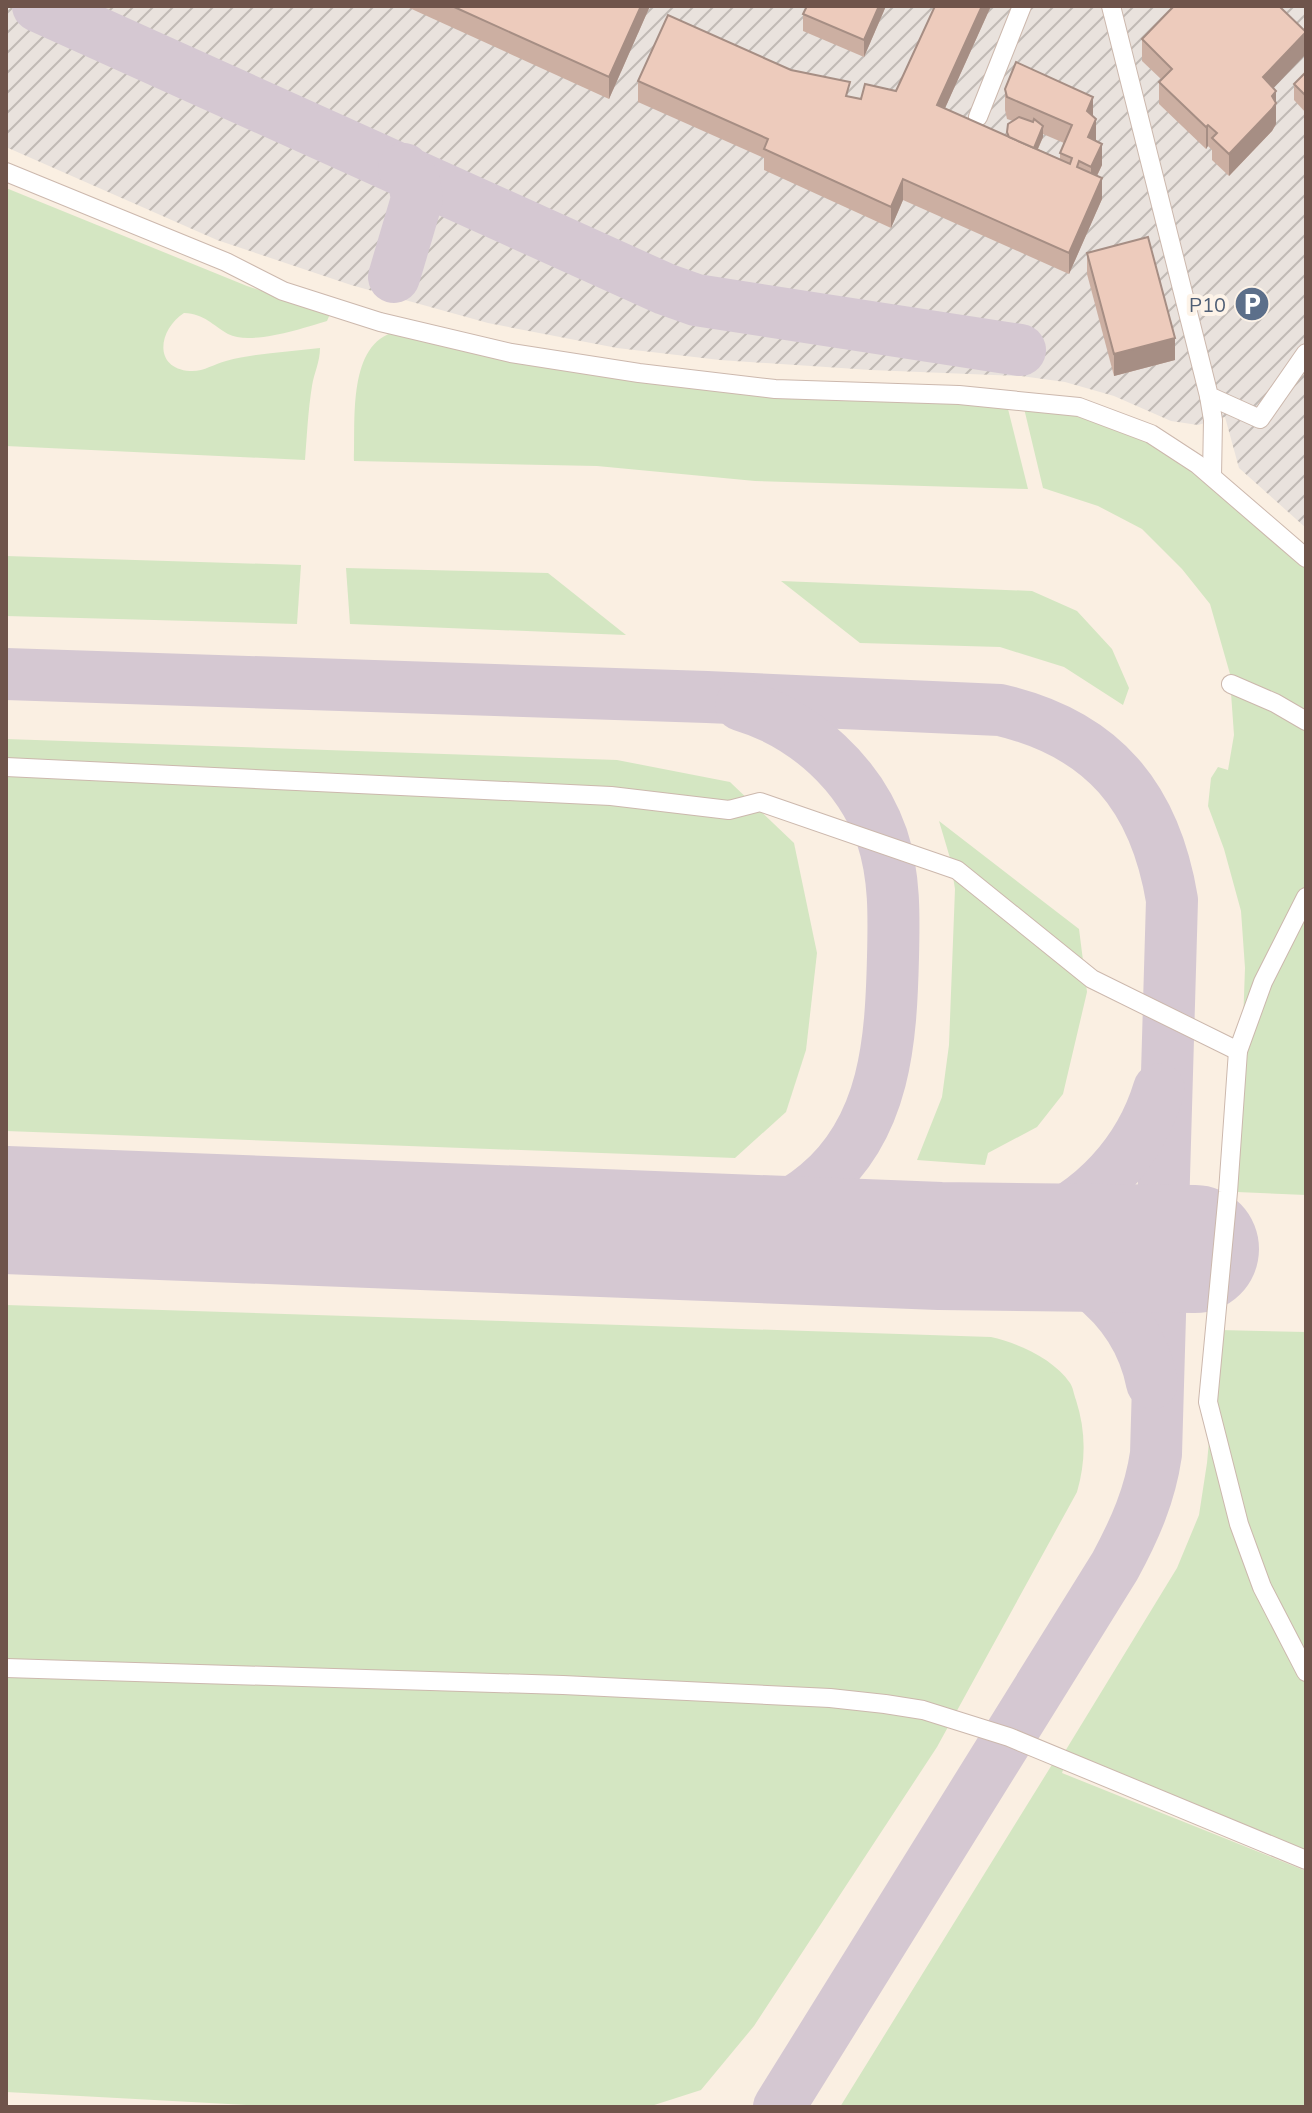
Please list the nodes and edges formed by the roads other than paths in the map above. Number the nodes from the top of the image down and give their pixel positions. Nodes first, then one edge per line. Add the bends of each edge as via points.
1 (1022, 6) edge
2 (1111, 6) edge
3 (978, 117) dead end
4 (6, 172) edge
5 (1306, 353) edge
6 (1209, 396) junction
7 (1212, 476) junction
8 (1306, 558) edge
9 (1231, 684) dead end
10 (1306, 721) edge
11 (6, 767) edge
12 (1306, 897) edge
13 (1238, 1051) junction
14 (6, 1668) edge
15 (1306, 1672) edge
16 (1306, 1860) edge

1 - 3 lane
2 - 6 lane
4 - 7 lane via 226,262 283,291 380,322 511,353 639,373 775,389 959,395 1079,407 1151,434
5 - 6 lane via 1260,419
6 - 7 lane
7 - 8 lane
9 - 10 lane
11 - 13 lane via 611,796 729,810 760,802 957,870 1092,979
12 - 13 lane via 1263,982
13 - 15 lane via 1208,1402 1239,1524 1262,1587
14 - 16 lane via 563,1685 885,1704 1009,1737

